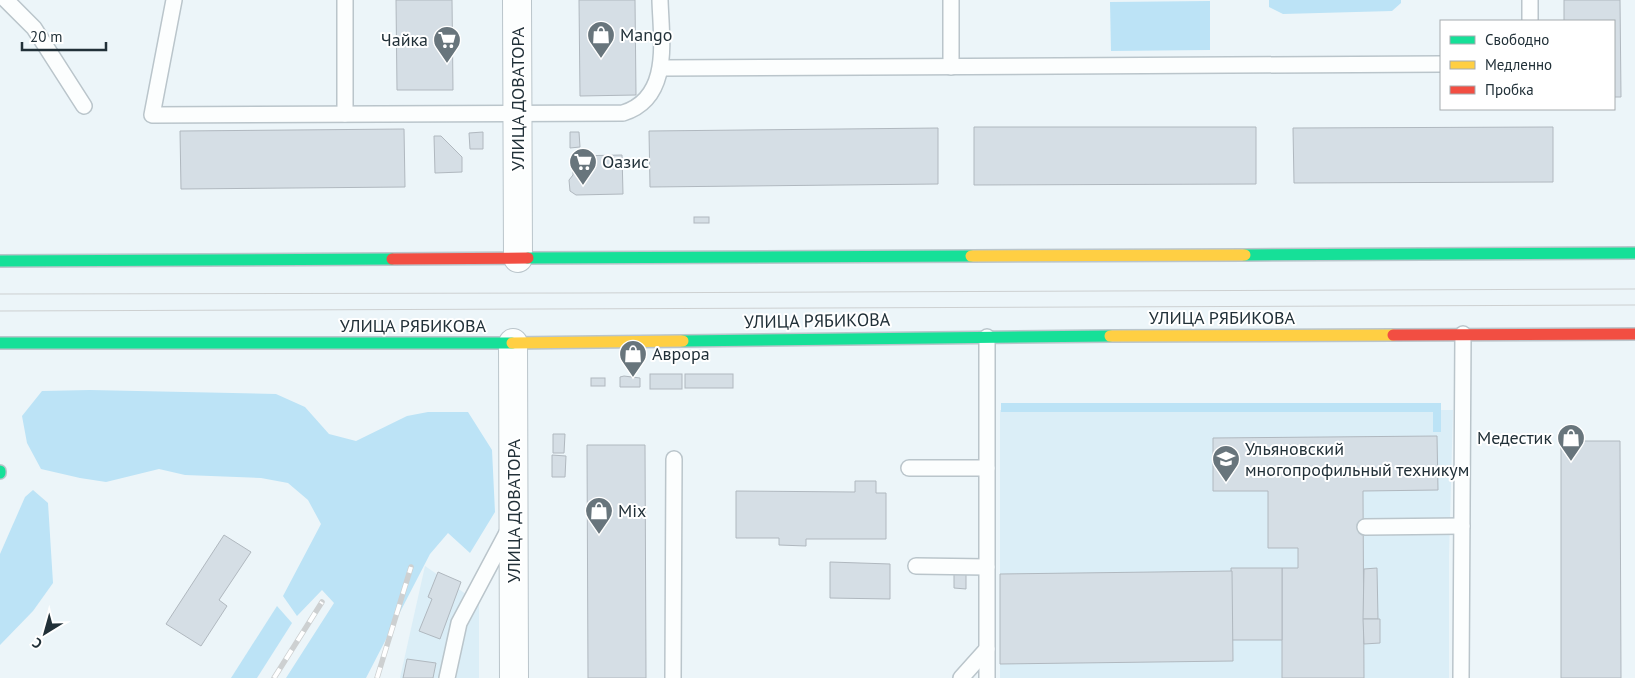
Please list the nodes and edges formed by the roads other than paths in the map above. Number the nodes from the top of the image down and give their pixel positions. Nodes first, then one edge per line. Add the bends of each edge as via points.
1 (6, 0) edge
2 (174, 0) edge
3 (345, 0) edge
4 (517, 0) edge
5 (660, 0) edge
6 (951, 0) edge
7 (1530, 0) edge
8 (1530, 20) edge
9 (1440, 64) edge
10 (951, 67) junction
11 (661, 68) junction
12 (84, 106) dead end
13 (345, 114) junction
14 (518, 114) junction
15 (1635, 254) edge
16 (518, 258) junction
17 (0, 261) edge
18 (1463, 334) junction
19 (1635, 334) edge
20 (987, 337) junction
21 (0, 343) edge
22 (513, 344) junction
23 (674, 459) dead end
24 (909, 468) dead end
25 (987, 468) junction
26 (514, 521) junction
27 (1365, 526) dead end
28 (1462, 526) junction
29 (916, 566) dead end
30 (987, 567) junction
31 (987, 649) junction
32 (447, 678) edge
33 (514, 678) edge
34 (673, 678) edge
35 (961, 678) edge
36 (987, 678) edge
37 (1461, 678) edge

1 - 12 lane via 34,28
2 - 13 lane via 152,115
3 - 13 lane
4 - 14 street, УЛИЦА ДОВАТОРА
5 - 11 lane
6 - 10 lane
7 - 8 lane
9 - 10 lane
10 - 11 lane
11 - 14 lane via 652,92 631,111
13 - 14 lane
14 - 16 street, УЛИЦА ДОВАТОРА
15 - 16 main road
16 - 17 main road
18 - 19 main road, УЛИЦА РЯБИКОВА
18 - 20 main road, УЛИЦА РЯБИКОВА
18 - 28 lane
20 - 22 main road, УЛИЦА РЯБИКОВА
20 - 25 lane
21 - 22 main road, УЛИЦА РЯБИКОВА
22 - 26 street, УЛИЦА ДОВАТОРА
23 - 34 lane
24 - 25 lane
25 - 30 lane
26 - 32 lane via 459,623
26 - 33 street, УЛИЦА ДОВАТОРА
27 - 28 lane
28 - 37 lane
29 - 30 lane
30 - 31 lane
31 - 35 lane
31 - 36 lane

